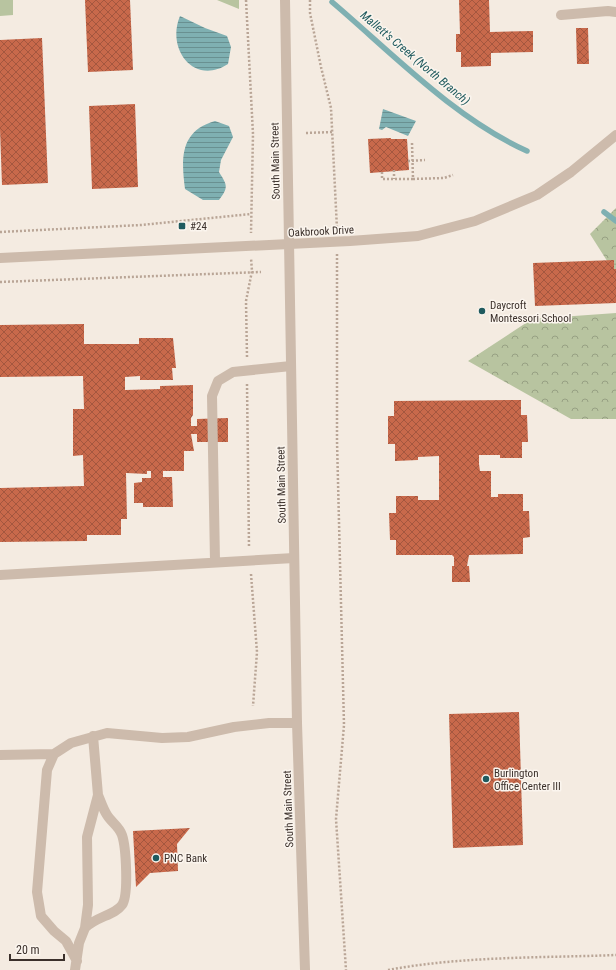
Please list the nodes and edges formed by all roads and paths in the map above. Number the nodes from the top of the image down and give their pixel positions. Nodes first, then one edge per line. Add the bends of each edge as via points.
1 (246, 0) edge
2 (285, 0) edge
3 (310, 0) edge
4 (616, 12) edge
5 (561, 15) dead end
6 (332, 132) junction
7 (306, 133) dead end
8 (616, 135) edge
9 (412, 143) dead end
10 (425, 160) dead end
11 (408, 161) dead end
12 (413, 161) junction
13 (394, 170) dead end
14 (382, 172) dead end
15 (453, 175) dead end
16 (394, 179) junction
17 (413, 179) junction
18 (250, 214) junction
19 (251, 221) dead end
20 (337, 226) dead end
21 (0, 232) edge
22 (289, 244) junction
23 (337, 257) dead end
24 (0, 258) edge
25 (252, 264) dead end
26 (252, 271) junction
27 (261, 272) dead end
28 (0, 282) edge
29 (291, 366) junction
30 (247, 370) junction
31 (294, 558) junction
32 (249, 560) junction
33 (216, 561) junction
34 (0, 575) edge
35 (253, 706) dead end
36 (297, 722) junction
37 (93, 736) junction
38 (54, 754) junction
39 (0, 755) edge
40 (98, 795) junction
41 (85, 928) junction
42 (616, 955) edge
43 (78, 967) edge
44 (305, 970) edge
45 (346, 970) edge
46 (388, 970) edge

1 - 18 path via 253,134
2 - 22 street, South Main Street
3 - 6 path via 310,12 331,108
4 - 5 street
6 - 7 path
6 - 20 path
8 - 22 street, Oakbrook Drive via 571,172 537,195 475,221 418,236 394,239
9 - 12 path
10 - 12 path
11 - 12 path
12 - 17 path
13 - 16 path
14 - 16 path via 382,179
15 - 17 path via 444,178
16 - 17 path
18 - 19 path
18 - 21 path via 141,225
22 - 24 street, Oakbrook Drive
22 - 29 street, South Main Street
23 - 45 path via 337,441 344,725 336,819
25 - 26 path
26 - 27 path
26 - 28 path
26 - 30 path via 246,301
29 - 30 street
29 - 31 street, South Main Street
30 - 32 path
30 - 33 street via 233,372 218,381 212,396
31 - 32 street
31 - 36 street, South Main Street
32 - 33 street
32 - 35 path via 257,652
33 - 34 street
36 - 37 street via 234,727 188,737 162,738 123,733
36 - 44 street, South Main Street
37 - 38 street via 71,743
37 - 40 street
38 - 39 street
38 - 43 street via 47,770 37,892 41,916 54,932 66,941
40 - 41 street via 87,837 88,905
40 - 41 street via 108,816 122,834 125,892 122,905 92,921
41 - 43 street via 79,943
42 - 46 path via 477,960

